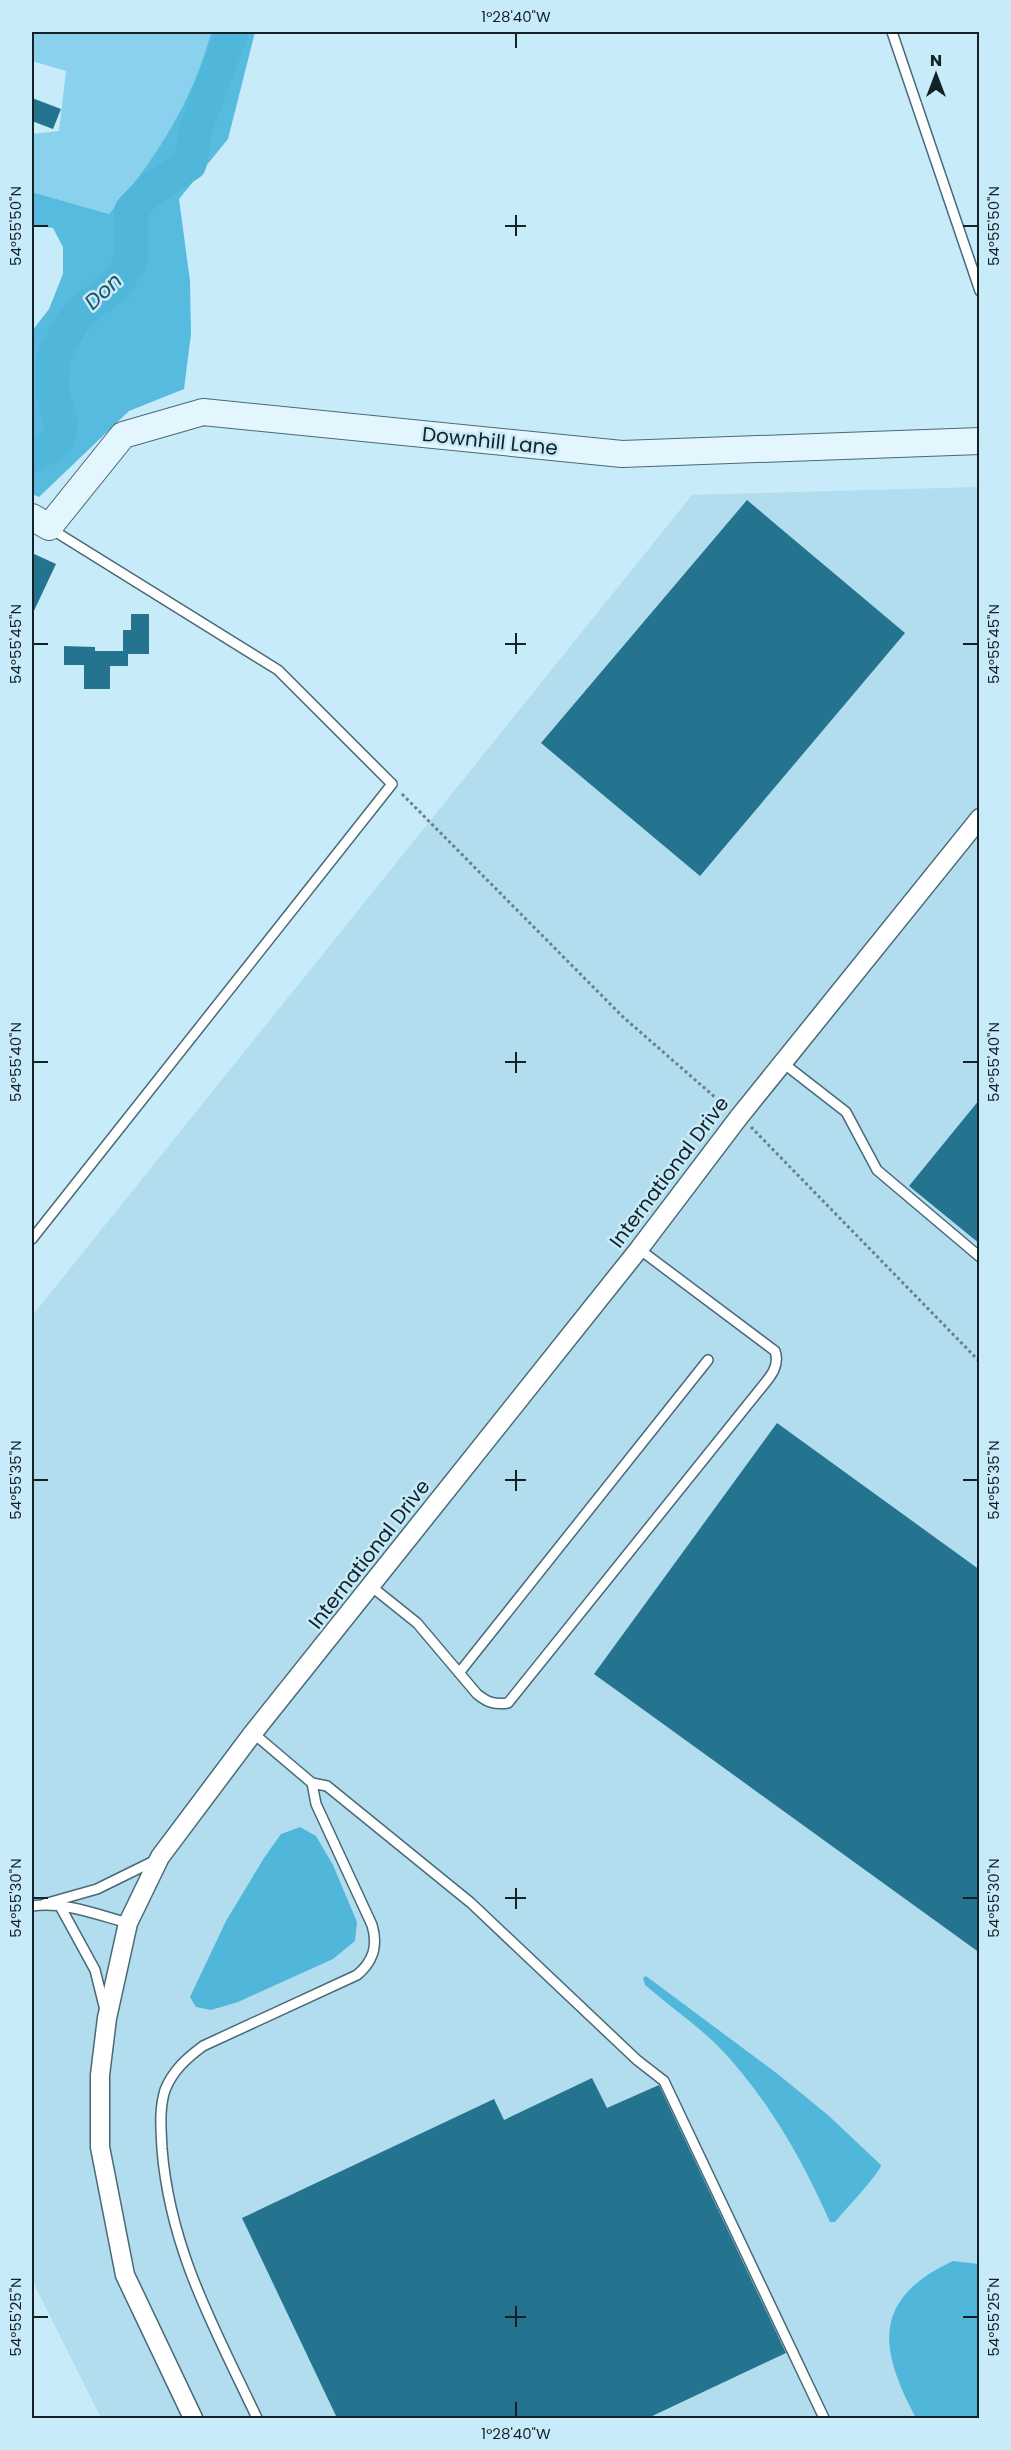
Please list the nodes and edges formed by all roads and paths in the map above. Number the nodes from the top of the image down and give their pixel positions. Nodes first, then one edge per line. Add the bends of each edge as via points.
1 (892, 32) edge
2 (980, 291) edge
3 (980, 441) edge
4 (40, 522) edge
5 (392, 784) junction
6 (980, 818) edge
7 (783, 1063) junction
8 (723, 1104) dead end
9 (754, 1130) dead end
10 (32, 1239) edge
11 (639, 1249) junction
12 (980, 1257) edge
13 (708, 1360) dead end
14 (980, 1362) edge
15 (372, 1587) junction
16 (459, 1673) junction
17 (253, 1733) junction
18 (312, 1783) junction
19 (160, 1857) junction
20 (44, 1904) junction
21 (32, 1906) edge
22 (60, 1906) junction
23 (128, 1923) junction
24 (107, 2018) junction
25 (193, 2418) edge
26 (257, 2418) edge
27 (824, 2418) edge

1 - 2 lane
3 - 4 street, Downhill Lane via 622,454 203,412 123,435
4 - 5 lane via 278,670
5 - 8 path via 622,1016
5 - 10 lane
6 - 7 street, International Drive
7 - 11 street, International Drive
7 - 12 lane via 846,1112 877,1170
9 - 14 path
11 - 15 street, International Drive
11 - 16 lane via 775,1351 776,1367 508,1703 487,1702
13 - 16 lane
15 - 16 lane via 417,1623
15 - 17 street, International Drive
17 - 18 lane
17 - 19 street, International Drive
18 - 26 lane via 316,1804 376,1936 371,1960 357,1975 203,2046 185,2059 165,2091 160,2118 164,2164 183,2258
18 - 27 lane via 327,1786 440,1876 664,2081
19 - 20 lane via 97,1889
19 - 23 street, International Drive
20 - 21 lane
20 - 22 lane
22 - 23 lane
22 - 24 lane via 95,1970
23 - 24 street, International Drive
24 - 25 street, International Drive via 100,2074 100,2147 125,2275

